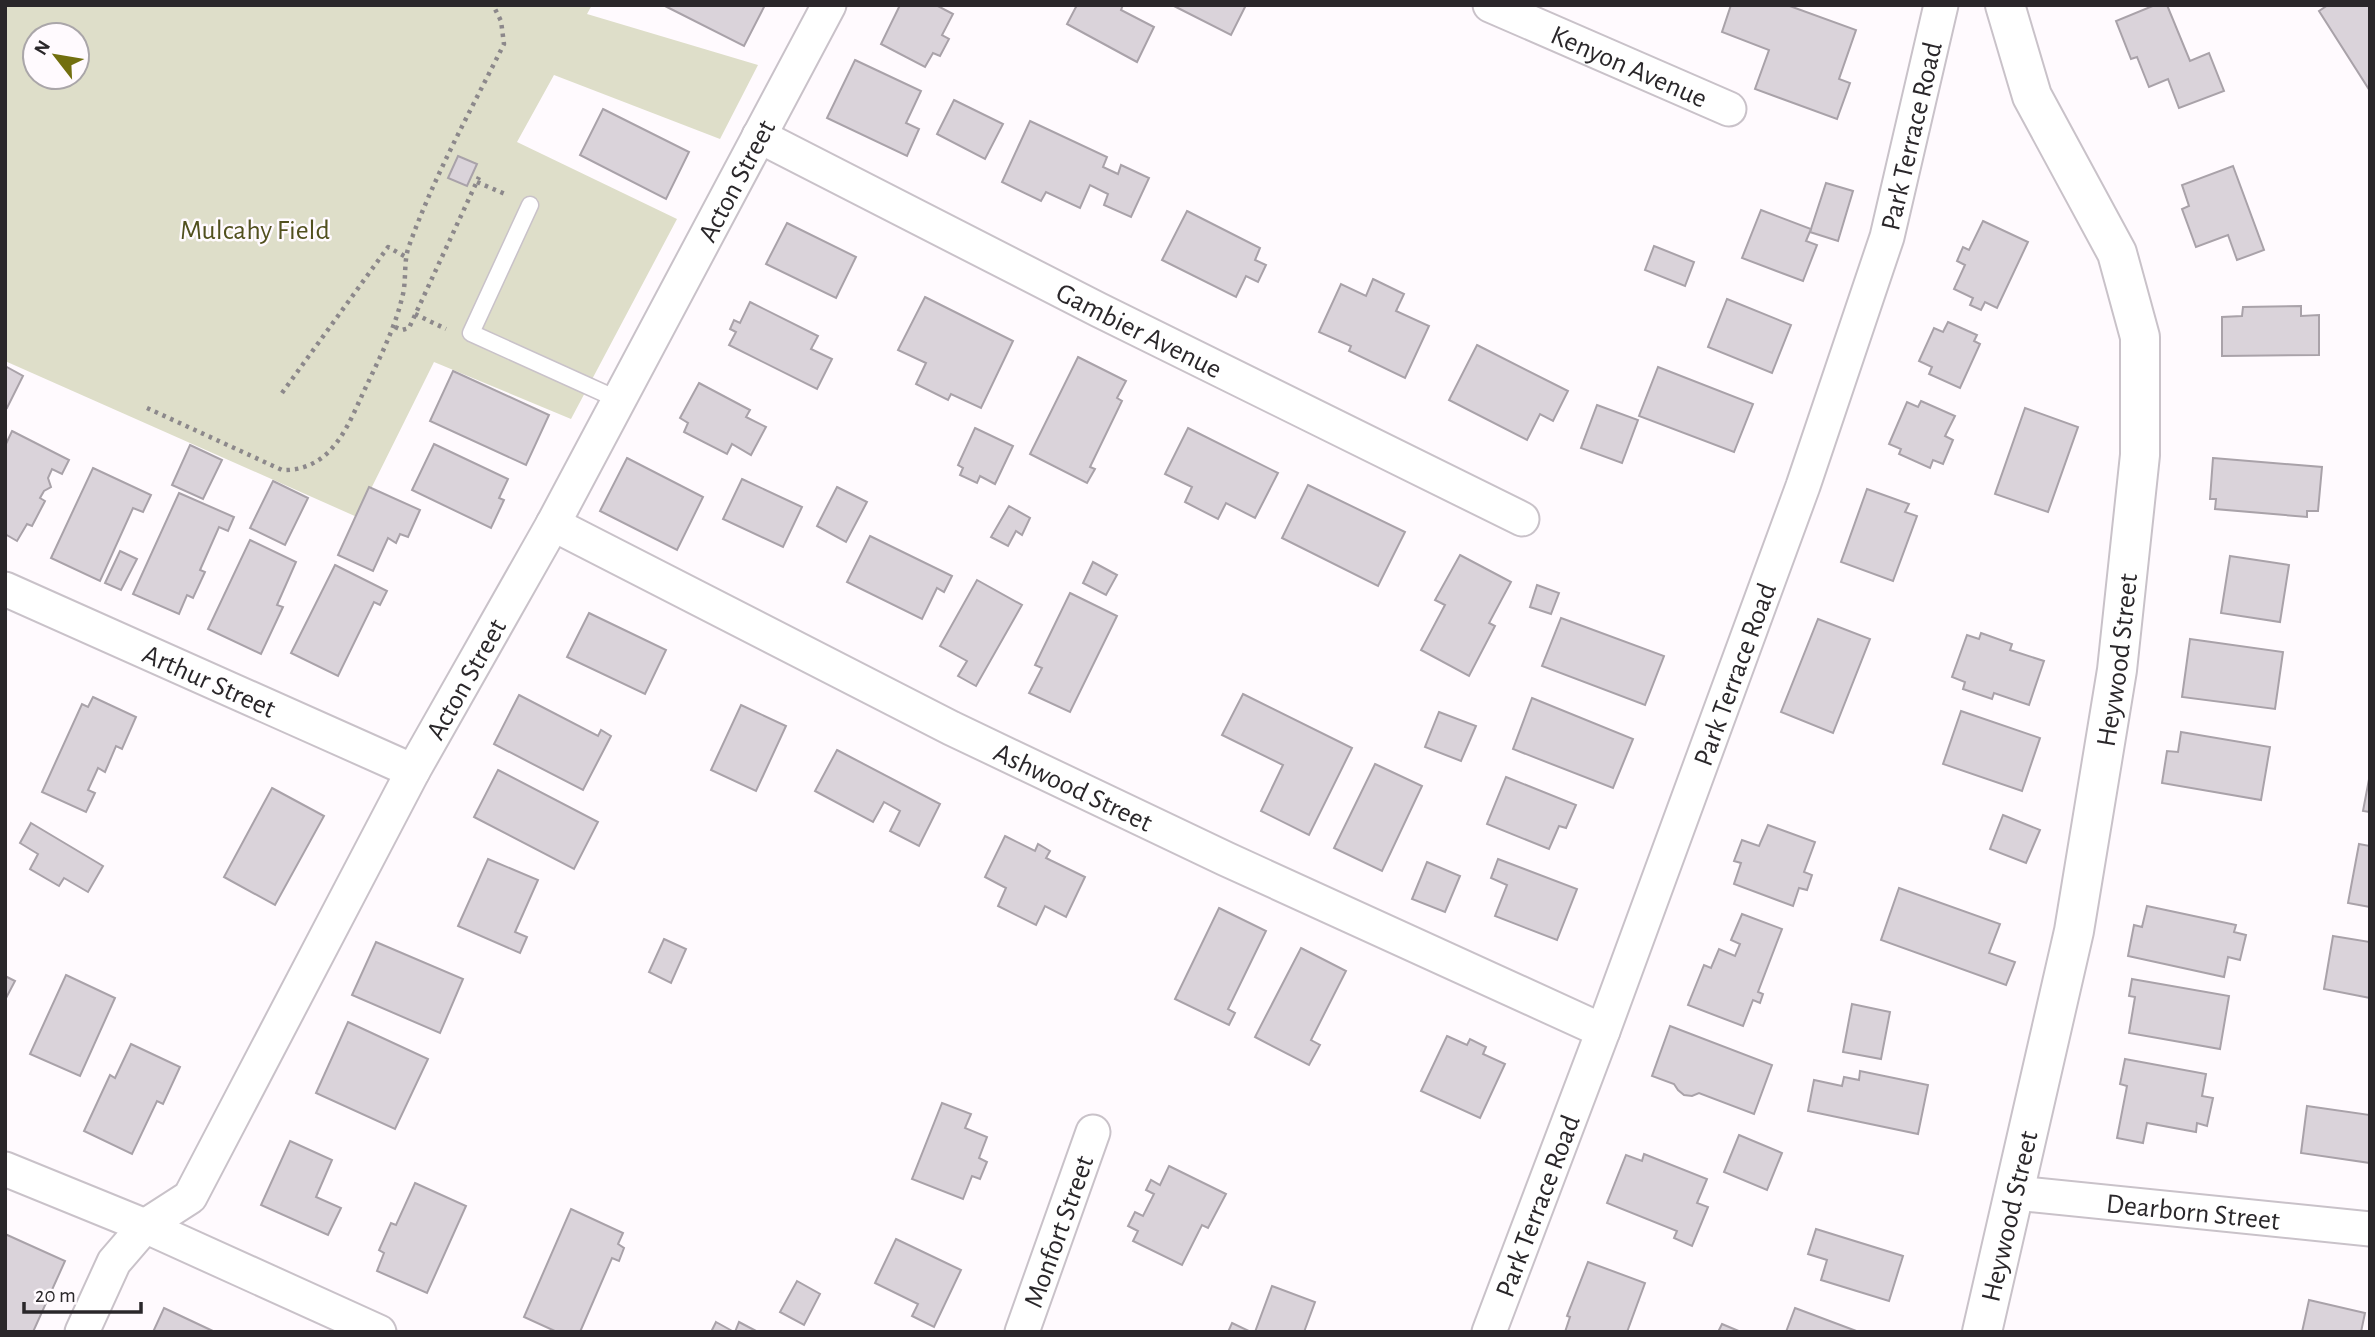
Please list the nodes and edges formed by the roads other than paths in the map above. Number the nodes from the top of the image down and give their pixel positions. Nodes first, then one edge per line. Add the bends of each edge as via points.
1 (829, 5) edge
2 (1490, 5) edge
3 (1941, 5) edge
4 (2005, 5) edge
5 (1729, 109) dead end
6 (759, 136) junction
7 (530, 205) dead end
8 (619, 401) junction
9 (1522, 519) dead end
10 (553, 524) junction
11 (5, 589) edge
12 (413, 771) junction
13 (1603, 1031) junction
14 (1093, 1132) dead end
15 (5, 1169) edge
16 (2016, 1193) junction
17 (145, 1226) junction
18 (2370, 1229) edge
19 (82, 1332) edge
20 (379, 1332) edge
21 (1022, 1332) edge
22 (1489, 1332) edge
23 (1982, 1332) edge

1 - 6 street, Acton Street
2 - 5 street, Kenyon Avenue
3 - 13 street, Park Terrace Road via 1887,237 1803,486
4 - 16 street, Heywood Street via 2032,96 2117,253 2140,337 2140,455 2117,670 2074,931
6 - 8 street, Acton Street
6 - 9 street, Gambier Avenue
7 - 8 lane via 471,333
8 - 10 street, Acton Street
10 - 12 street, Acton Street
10 - 13 street, Ashwood Street via 951,728
11 - 12 street, Arthur Street
12 - 17 street, Acton Street via 190,1197
13 - 22 street, Park Terrace Road
14 - 21 street, Monfort Street
15 - 17 street
16 - 18 street, Dearborn Street
16 - 23 street, Heywood Street
17 - 19 street, Acton Street via 114,1262
17 - 20 street

